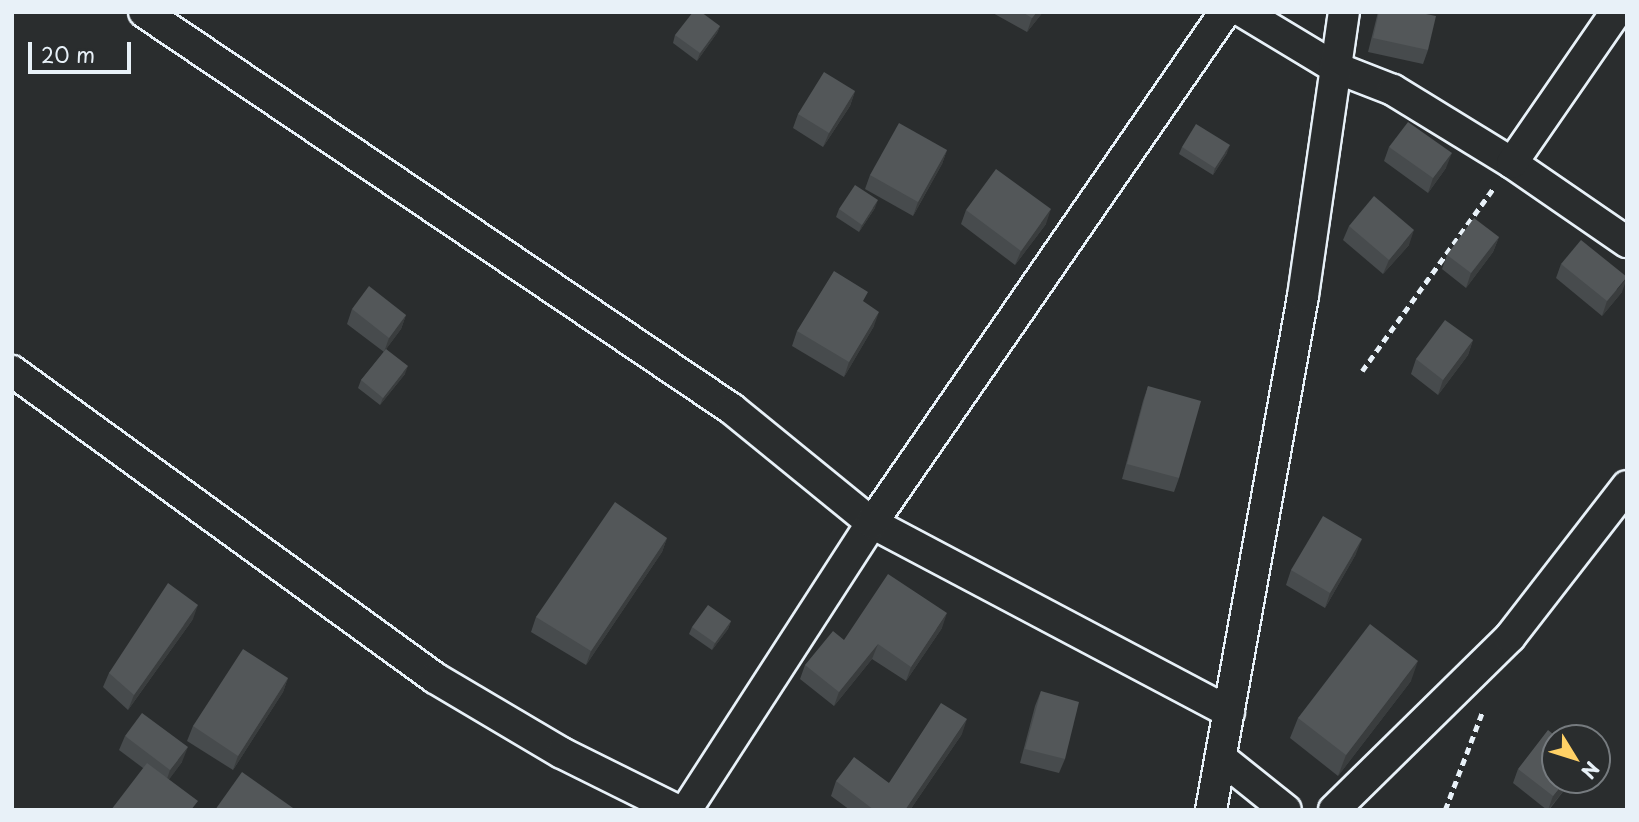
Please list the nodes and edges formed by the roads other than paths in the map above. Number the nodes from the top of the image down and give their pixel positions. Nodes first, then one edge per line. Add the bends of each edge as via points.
1 (144, 12) edge
2 (1225, 12) edge
3 (1243, 12) edge
4 (1344, 12) edge
5 (1616, 12) edge
6 (1334, 67) junction
7 (1512, 163) junction
8 (1627, 242) edge
9 (12, 371) edge
10 (1627, 486) edge
11 (872, 523) junction
12 (1229, 712) junction
13 (1221, 758) junction
14 (677, 810) edge
15 (686, 810) edge
16 (1211, 810) edge
17 (1286, 810) edge
18 (1334, 810) edge

1 - 11 street via 732,410
2 - 11 street
3 - 6 street
4 - 6 street
5 - 7 street
6 - 7 street via 1393,90
6 - 12 street via 1303,296
7 - 8 street
9 - 14 street via 435,678 562,753
10 - 18 street via 1510,637
11 - 12 street
11 - 15 street
12 - 13 street
13 - 16 street
13 - 17 street

